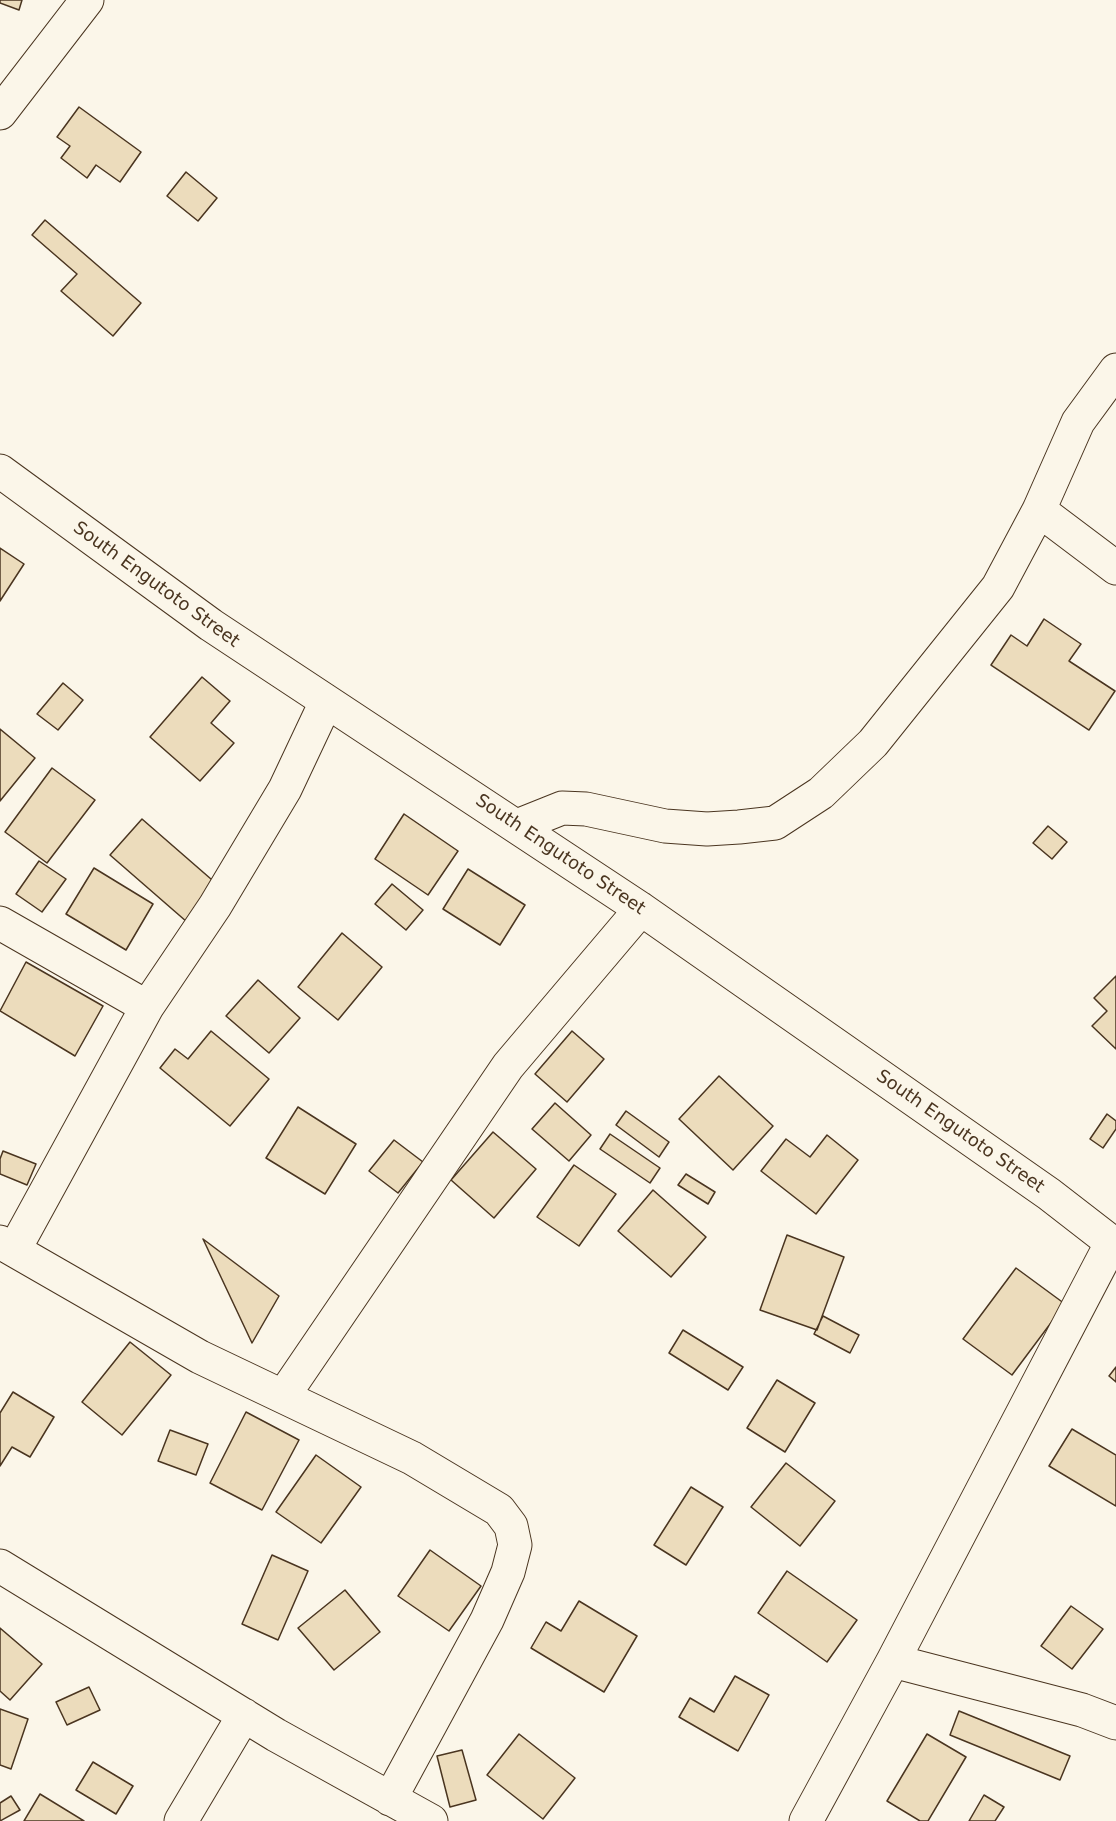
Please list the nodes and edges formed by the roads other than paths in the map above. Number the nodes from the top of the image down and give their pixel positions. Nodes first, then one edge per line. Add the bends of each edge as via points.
1 (87, 0) edge
2 (0, 113) edge
3 (1116, 370) edge
4 (0, 471) edge
5 (1039, 510) junction
6 (1116, 568) edge
7 (326, 702) junction
8 (517, 826) junction
9 (641, 909) junction
10 (0, 923) edge
11 (147, 1007) junction
12 (1114, 1244) edge
13 (7, 1246) edge
14 (284, 1395) junction
15 (0, 1566) edge
16 (893, 1661) junction
17 (244, 1715) junction
18 (1116, 1722) edge
19 (390, 1799) junction
20 (181, 1821) edge
21 (431, 1821) edge
22 (806, 1821) edge

1 - 2 street
3 - 5 street via 1078,422
4 - 7 street, South Engutoto Street via 211,625
5 - 6 street
5 - 8 street via 998,586 873,743 821,793 787,817 775,823 706,829 562,808
7 - 8 street, South Engutoto Street
7 - 11 street via 285,789 215,906
8 - 9 street, South Engutoto Street
9 - 12 street, South Engutoto Street via 1049,1194
9 - 14 street via 508,1066
10 - 11 street
11 - 13 street
12 - 16 street
13 - 14 street via 200,1357
14 - 19 street via 462,1486 499,1510 511,1526 515,1545 487,1620
15 - 17 street
16 - 18 street
16 - 22 street
17 - 19 street
17 - 20 street
19 - 21 street

